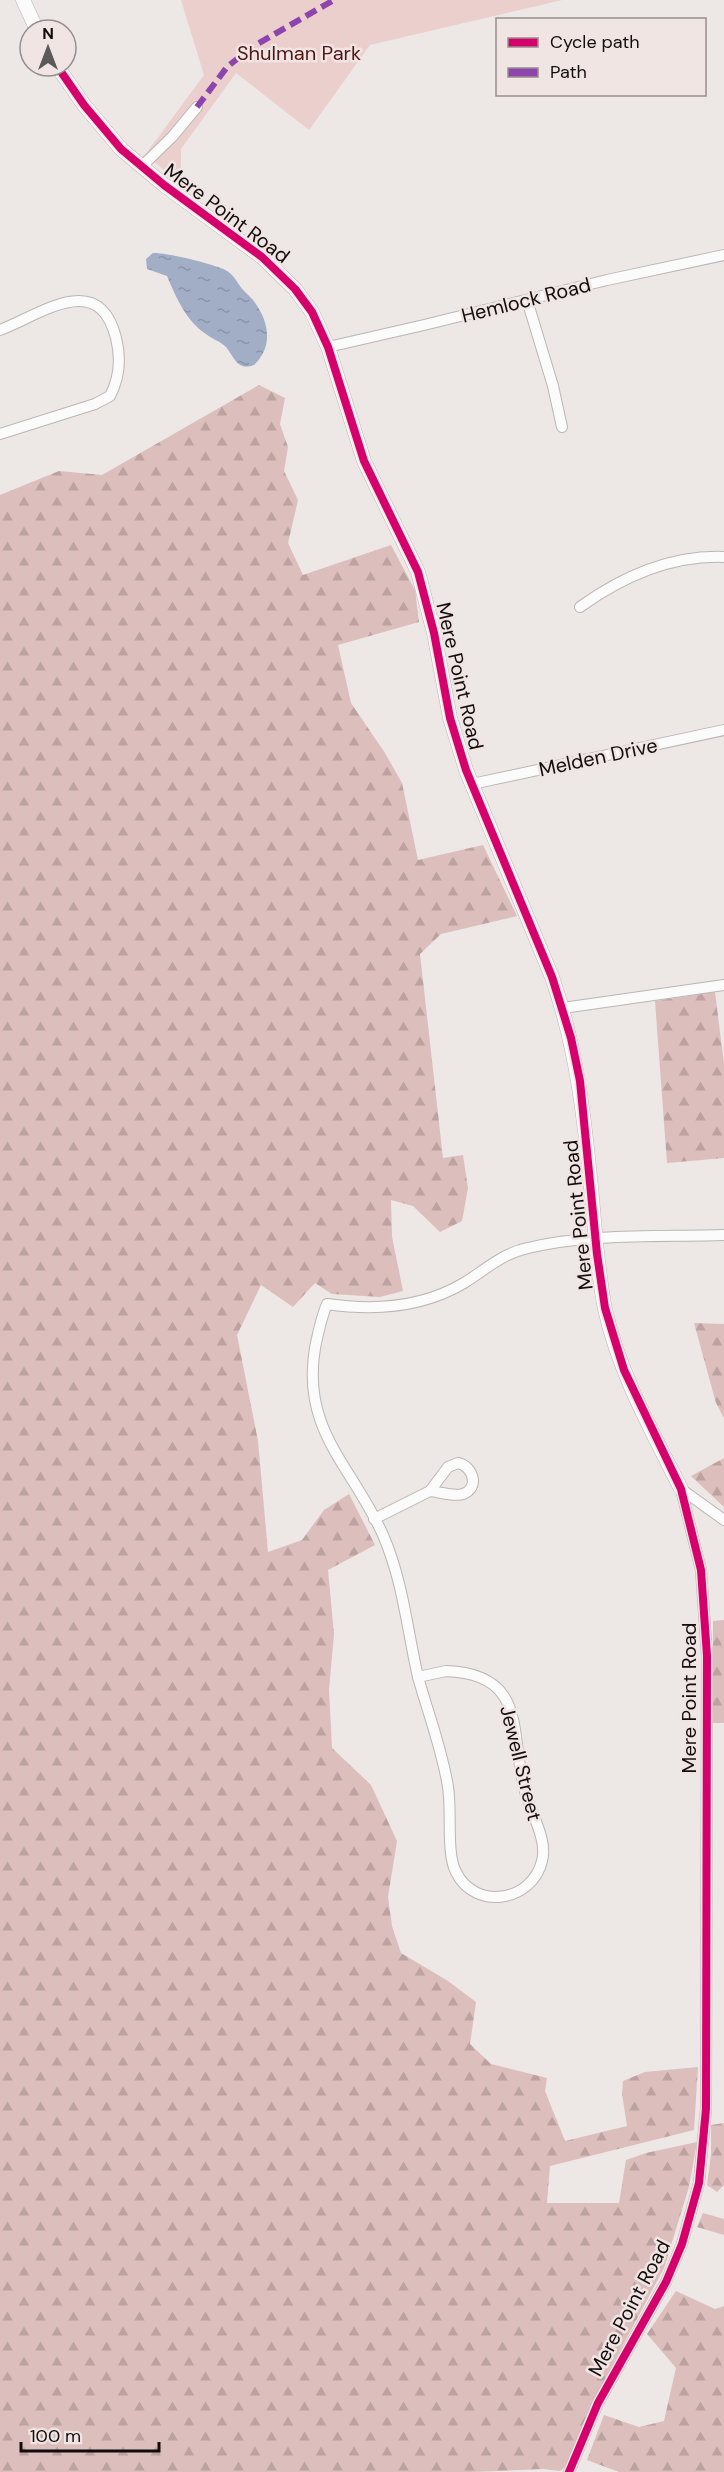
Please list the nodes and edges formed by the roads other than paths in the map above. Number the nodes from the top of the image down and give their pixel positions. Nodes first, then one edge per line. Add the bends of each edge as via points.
1 (23, 0) edge
2 (31, 18) edge
3 (66, 78) edge
4 (197, 107) dead end
5 (141, 167) junction
6 (724, 255) edge
7 (527, 300) junction
8 (0, 330) edge
9 (328, 346) junction
10 (562, 427) dead end
11 (0, 434) edge
12 (724, 557) edge
13 (580, 607) dead end
14 (724, 730) edge
15 (472, 784) junction
16 (724, 984) edge
17 (563, 1008) junction
18 (724, 1235) edge
19 (596, 1239) junction
20 (681, 1489) junction
21 (430, 1491) dead end
22 (374, 1519) junction
23 (724, 1520) edge
24 (418, 1677) junction
25 (569, 2472) edge

1 - 2 street
3 - 5 street, Mere Point Road via 96,121
4 - 5 street
5 - 9 street, Mere Point Road via 283,275 307,304
6 - 7 street, Hemlock Road
7 - 9 street, Hemlock Road
7 - 10 street
8 - 11 street via 56,304 91,302 111,322 119,354 118,376 110,396
9 - 15 street, Mere Point Road via 364,461 418,572 435,633 453,729
12 - 13 street via 699,558 636,574 606,588
14 - 15 street, Melden Drive
15 - 17 street, Mere Point Road
16 - 17 street
17 - 19 street, Mere Point Road via 580,1081
18 - 19 street
19 - 20 street, Mere Point Road via 605,1308 616,1350
19 - 22 street, Jewell Street via 518,1251 452,1290 422,1301 374,1308 327,1304 312,1366 316,1409 332,1448
20 - 23 street
20 - 25 street, Mere Point Road via 701,1570 707,1656 706,2097 702,2161 695,2204 674,2264 598,2403
21 - 22 street
22 - 24 street, Jewell Street via 400,1585
24 - 24 street, Jewell Street via 448,1785 455,1871 465,1885 479,1894 502,1898 517,1894 536,1876 543,1848 524,1787 509,1704 498,1689 476,1675 446,1671

